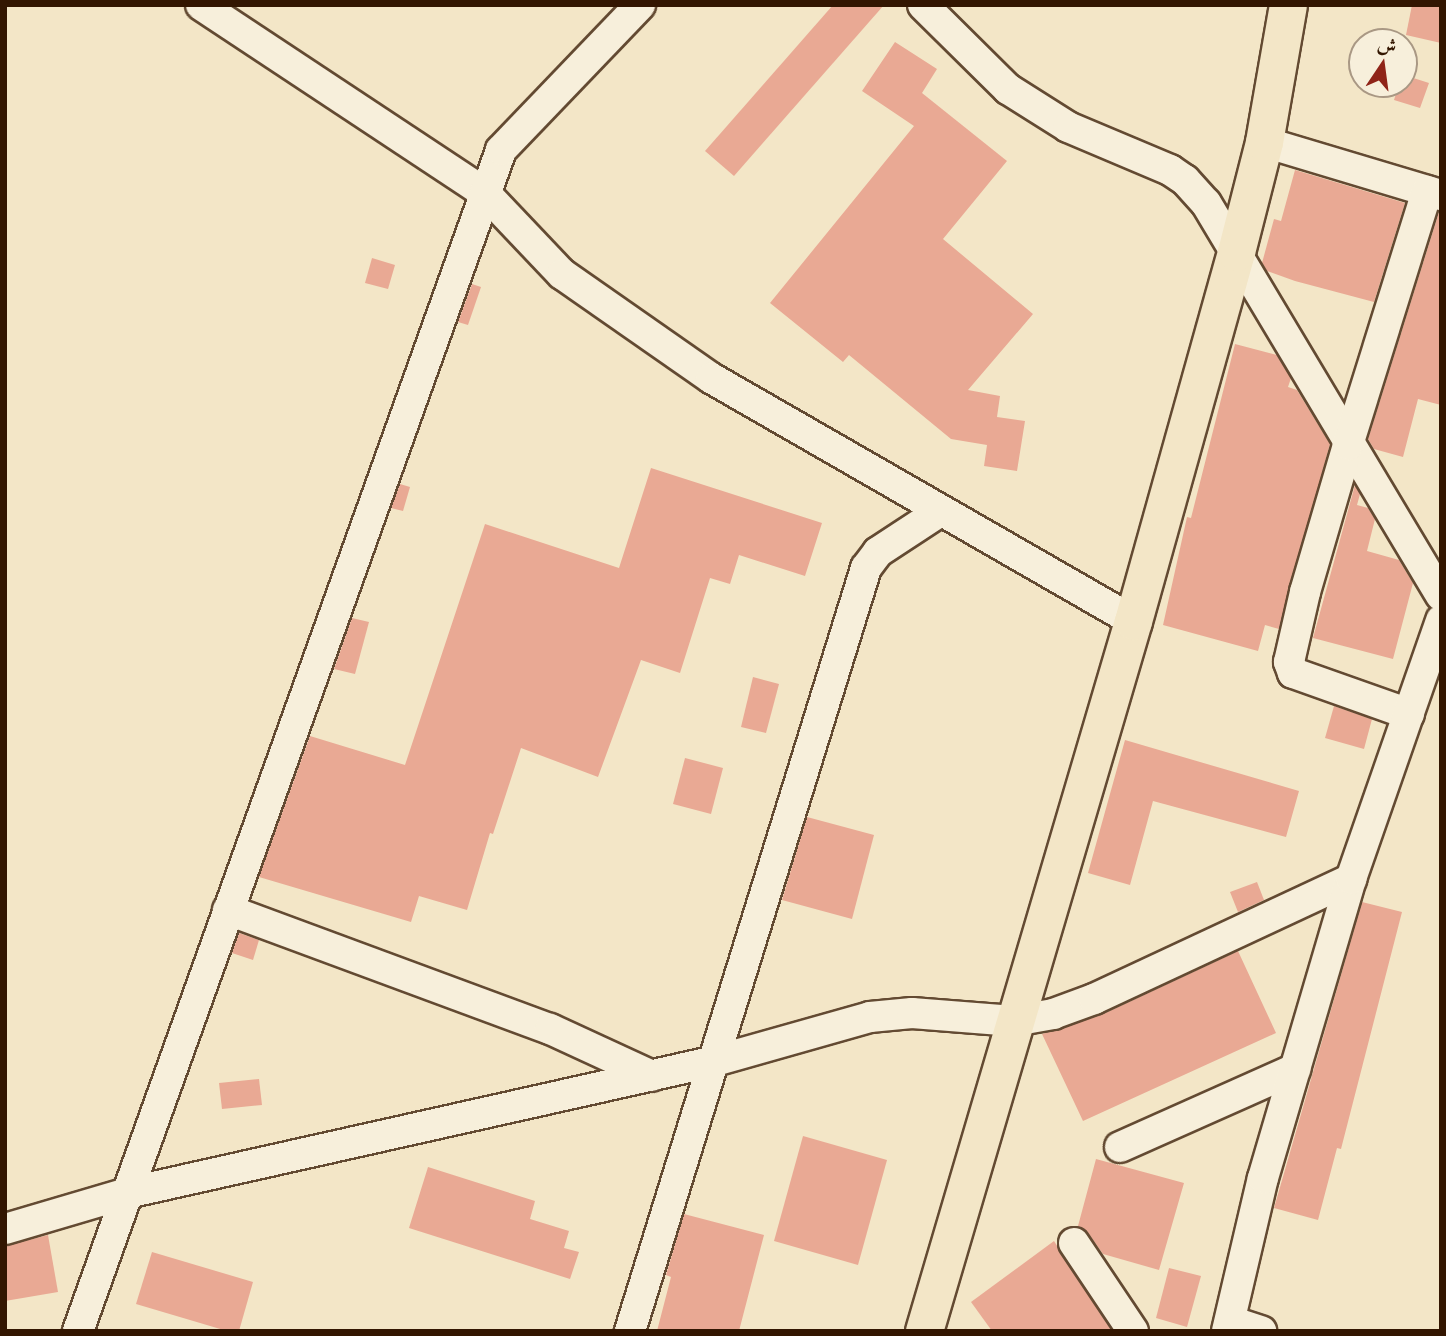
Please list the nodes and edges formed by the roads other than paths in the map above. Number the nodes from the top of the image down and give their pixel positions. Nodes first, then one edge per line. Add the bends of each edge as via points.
1 (201, 5) edge
2 (640, 5) edge
3 (923, 5) edge
4 (1288, 5) edge
5 (1264, 142) junction
6 (485, 192) junction
7 (1434, 193) edge
8 (1236, 252) junction
9 (1348, 444) junction
10 (939, 512) junction
11 (1441, 595) edge
12 (1441, 620) edge
13 (1133, 621) junction
14 (1409, 714) junction
15 (1351, 880) junction
16 (228, 910) junction
17 (1014, 1021) junction
18 (711, 1062) junction
19 (1295, 1069) junction
20 (652, 1076) junction
21 (1119, 1147) dead end
22 (127, 1193) junction
23 (5, 1228) edge
24 (1074, 1243) dead end
25 (935, 1323) edge
26 (1228, 1326) edge
27 (78, 1331) edge
28 (630, 1331) edge
29 (1133, 1331) edge
30 (1261, 1331) edge

1 - 6 street
2 - 6 street via 500,150
3 - 8 street via 1008,89 1068,127 1185,180 1206,203
4 - 5 main road
5 - 7 street
5 - 8 main road
6 - 10 street via 562,274 633,327 711,379
6 - 16 street
7 - 9 street
8 - 9 street
8 - 13 main road
9 - 11 street
9 - 14 street via 1305,592 1290,668 1293,673
10 - 13 street
10 - 18 street via 878,552 866,568
12 - 14 street
13 - 17 main road
14 - 15 street
15 - 17 street via 1094,999 1053,1014
15 - 19 street
16 - 20 street via 550,1029
16 - 22 street
17 - 18 street via 912,1013 870,1017
17 - 25 main road
18 - 20 street
18 - 28 street
19 - 21 street
19 - 26 street
20 - 22 street
22 - 23 street
22 - 27 street
24 - 29 street
26 - 30 street

